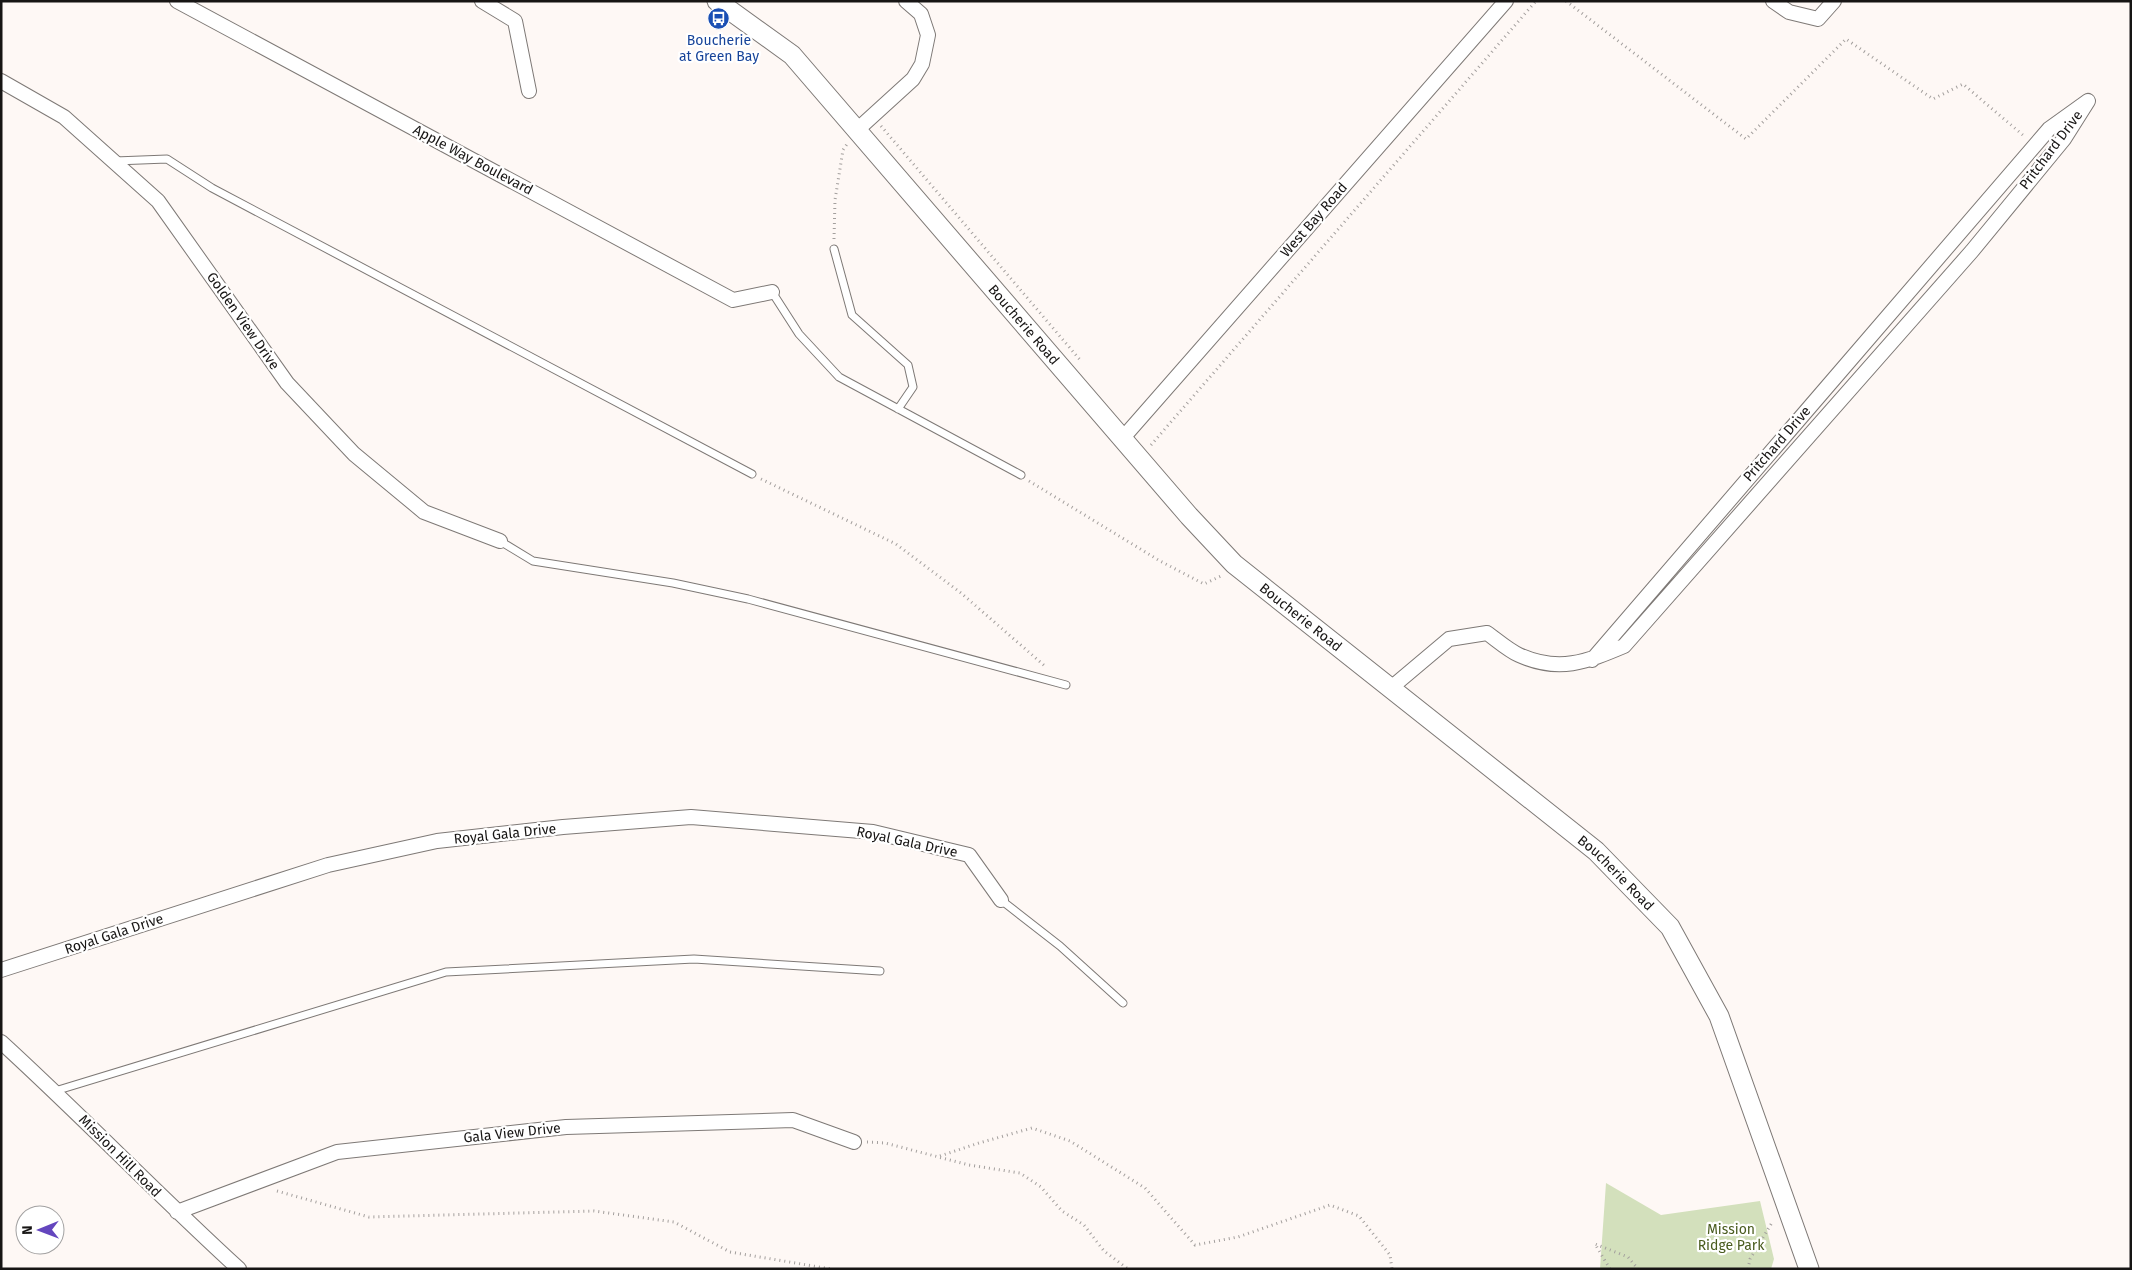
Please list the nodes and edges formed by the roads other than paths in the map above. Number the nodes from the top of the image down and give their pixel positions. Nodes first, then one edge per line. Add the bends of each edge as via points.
1 (177, 1) edge
2 (482, 1) edge
3 (717, 1) edge
4 (906, 1) edge
5 (1506, 1) edge
6 (1773, 1) edge
7 (1834, 1) edge
8 (1, 81) edge
9 (529, 91) dead end
10 (857, 130) junction
11 (112, 161) junction
12 (834, 249) road end
13 (772, 292) joint
14 (898, 409) junction
15 (1122, 438) junction
16 (752, 474) road end
17 (1020, 475) road end
18 (500, 541) joint
19 (1592, 660) junction
20 (1066, 685) road end
21 (1392, 687) junction
22 (1001, 900) joint
23 (1, 970) edge
24 (880, 971) dead end
25 (1123, 1003) dead end
26 (1, 1042) edge
27 (55, 1091) junction
28 (854, 1142) road end
29 (177, 1212) junction
30 (239, 1269) edge
31 (1808, 1269) edge

1 - 13 street, Apple Way Boulevard via 733,300
2 - 9 street via 514,21
3 - 10 main road, Boucherie Road via 792,56
4 - 10 street via 921,14 928,35 922,64 913,79
5 - 15 street, West Bay Road
6 - 7 street via 1789,12 1818,19
8 - 11 street, Golden View Drive via 64,117
10 - 15 main road, Boucherie Road
11 - 16 lane via 167,159 212,188
11 - 18 street, Golden View Drive via 158,201 287,383 354,454 424,512
12 - 14 lane via 852,315 908,365 913,387
13 - 14 lane via 799,334 838,377
14 - 17 lane
15 - 21 main road, Boucherie Road via 1234,564
18 - 20 lane via 533,561 672,583 748,599
19 - 19 street, Pritchard Drive via 1624,646 1972,251 2064,139 2088,101 2049,129
19 - 21 street, Pritchard Drive via 1553,666 1518,655 1487,633 1449,639
21 - 31 main road, Boucherie Road via 1596,851 1670,927 1719,1016
22 - 23 street, Royal Gala Drive via 969,855 873,832 691,817 437,841 328,865
22 - 25 lane via 1060,946
24 - 27 lane via 694,958 446,972
26 - 27 street, Mission Hill Road
27 - 29 street, Mission Hill Road
28 - 29 street, Gala View Drive via 794,1120 566,1127 337,1152
29 - 30 street, Mission Hill Road

